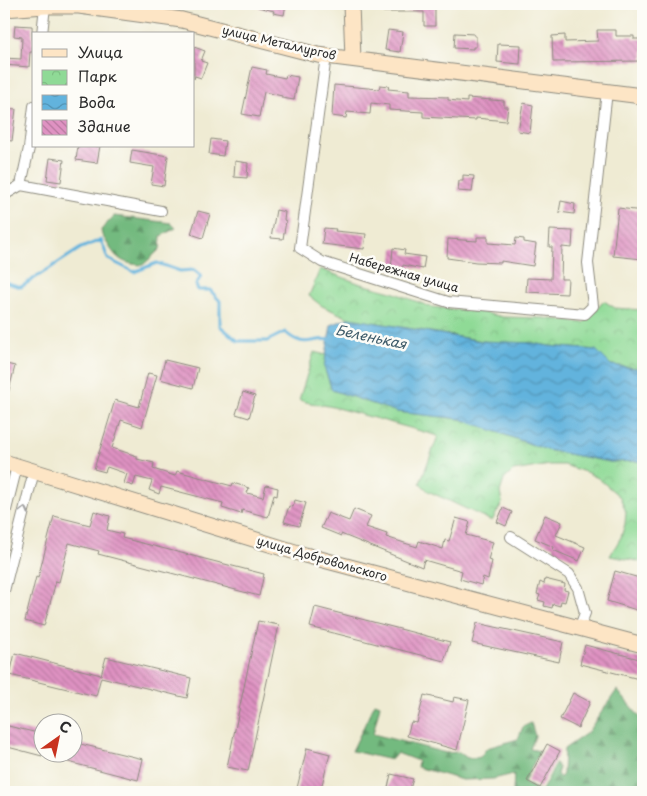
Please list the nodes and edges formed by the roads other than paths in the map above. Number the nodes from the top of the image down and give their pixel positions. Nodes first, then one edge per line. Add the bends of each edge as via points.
1 (351, 4) edge
2 (80, 5) edge
3 (45, 6) junction
4 (4, 9) edge
5 (42, 32) edge
6 (326, 56) junction
7 (353, 59) junction
8 (607, 91) junction
9 (643, 98) edge
10 (32, 123) edge
11 (21, 184) junction
12 (4, 195) edge
13 (161, 210) dead end
14 (10, 464) edge
15 (34, 472) junction
16 (4, 518) edge
17 (511, 537) dead end
18 (4, 591) edge
19 (580, 628) junction
20 (643, 645) edge

1 - 7 street
2 - 3 street, улица Металлургов
2 - 6 street, улица Металлургов via 182,20
3 - 4 street, улица Металлургов
3 - 5 street
6 - 7 street, улица Металлургов
6 - 8 street, Набережная улица via 300,248 322,262 448,302 585,314 592,306 588,263
7 - 8 street, улица Металлургов
8 - 9 street, улица Металлургов
10 - 11 street
11 - 12 street
11 - 13 street
14 - 15 street, улица Добровольского
14 - 16 street
18 -> 15 street
15 - 19 street, улица Добровольского via 305,555
17 - 19 street via 569,574 578,588 586,613
19 - 20 street, улица Добровольского

